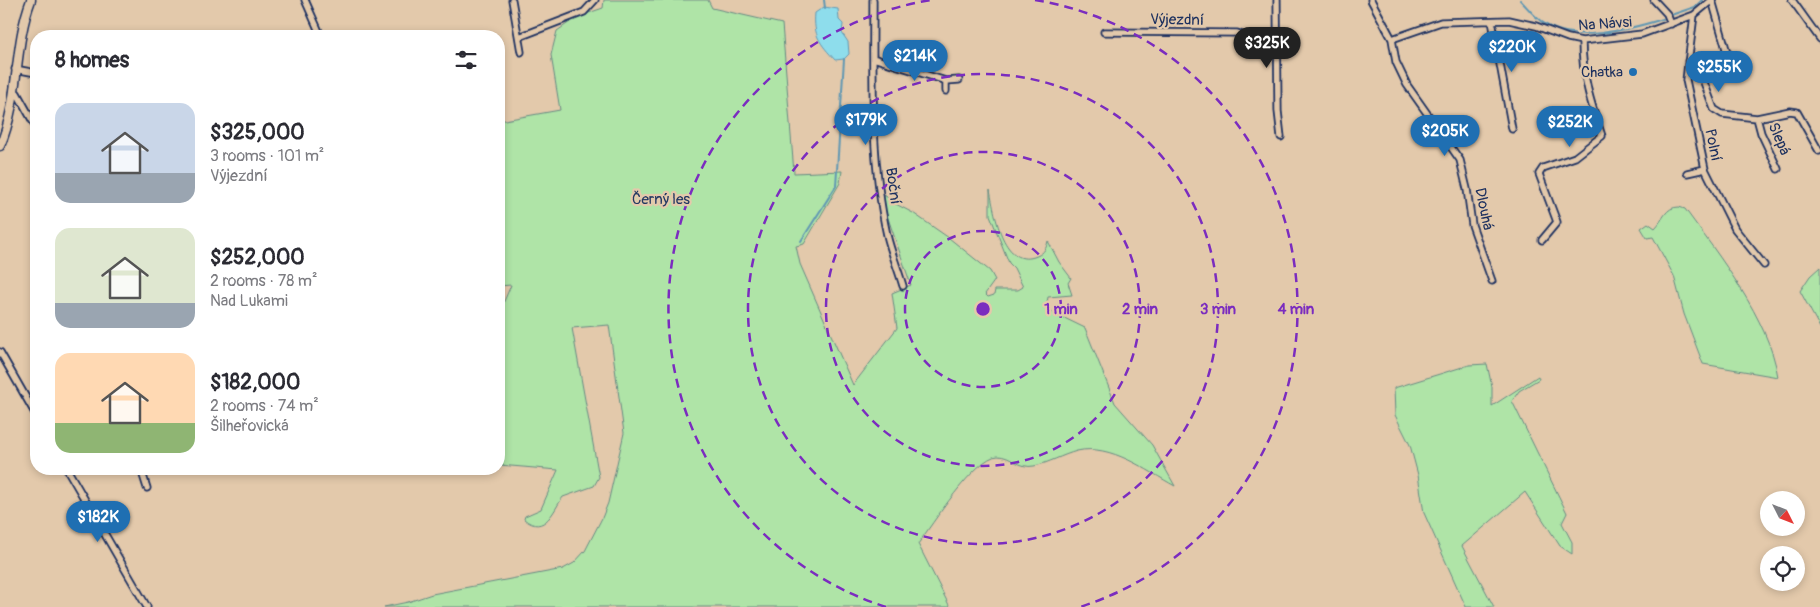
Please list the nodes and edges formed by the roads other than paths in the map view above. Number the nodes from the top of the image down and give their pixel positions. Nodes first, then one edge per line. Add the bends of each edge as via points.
1 (31, 0) edge
2 (305, 0) edge
3 (512, 0) edge
4 (595, 0) edge
5 (873, 0) edge
6 (1277, 0) edge
7 (1371, 0) edge
8 (1654, 0) edge
9 (1712, 0) edge
10 (1792, 0) edge
11 (1694, 15) junction
12 (1492, 21) junction
13 (1671, 24) junction
14 (318, 30) edge
15 (1104, 32) dead end
16 (519, 37) junction
17 (1392, 39) junction
18 (1820, 39) edge
19 (1582, 41) junction
20 (1277, 49) junction
21 (521, 52) dead end
22 (873, 58) junction
23 (1688, 61) junction
24 (16, 69) junction
25 (30, 72) edge
26 (1736, 74) dead end
27 (959, 80) dead end
28 (946, 82) junction
29 (946, 91) dead end
30 (13, 92) junction
31 (30, 116) edge
32 (1757, 118) junction
33 (1512, 129) dead end
34 (1281, 137) dead end
35 (0, 146) edge
36 (1819, 150) dead end
37 (1705, 169) junction
38 (1778, 169) dead end
39 (1687, 173) dead end
40 (1542, 240) dead end
41 (1764, 265) dead end
42 (1492, 281) dead end
43 (903, 286) dead end
44 (0, 352) edge
45 (30, 404) edge
46 (70, 475) edge
47 (143, 475) edge
48 (147, 488) dead end
49 (147, 607) edge

1 - 24 street via 22,28
2 - 14 street
3 - 16 street
4 - 16 street via 584,12
5 - 22 street, Boční
6 - 20 street
7 - 17 street
8 - 13 street via 1667,14
9 - 11 street, Na Návsi
9 - 26 street
10 - 18 street
11 - 13 street, Na Návsi
11 - 23 street, Polní
12 - 17 street, Na Návsi via 1441,22
12 - 19 street, Na Návsi via 1509,20
12 - 33 street
13 - 19 street, Na Návsi via 1642,34
15 - 20 street, Výjezdní via 1237,34
16 - 21 street
17 - 42 street, Dlouhá via 1396,62 1407,85 1460,160 1472,225
19 - 40 street via 1586,86 1602,136 1575,157 1543,168 1539,174 1557,222
20 - 34 street
22 - 28 street
22 - 43 street, Boční via 878,168 887,235
23 - 32 street, Slepá via 1702,77 1714,109 1722,114
23 - 37 street, Polní via 1686,80
24 - 25 street
24 - 30 street
27 - 28 street
28 - 29 street
30 - 31 street via 17,93
30 - 35 street
32 - 36 street, Slepá via 1797,112
32 - 38 street, Slepá
37 - 39 street
37 - 41 street, Polní via 1735,229
44 - 45 street
46 - 49 street
47 - 48 street

